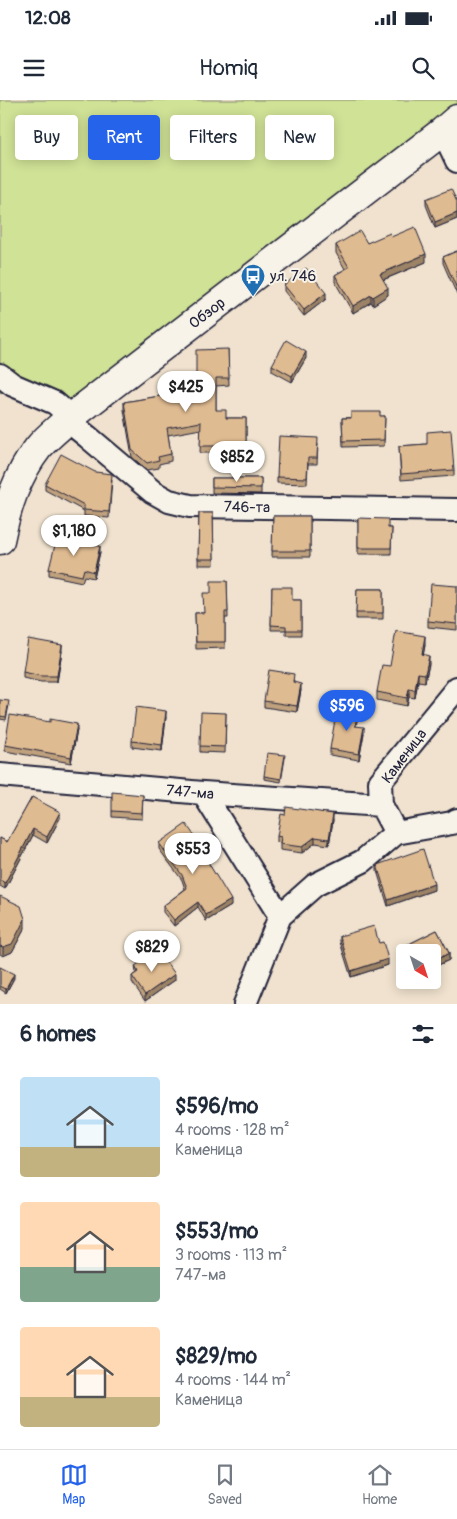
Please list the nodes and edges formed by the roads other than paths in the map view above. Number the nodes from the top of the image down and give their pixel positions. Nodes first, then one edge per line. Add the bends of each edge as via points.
1 (450, 125) edge
2 (457, 160) edge
3 (4, 385) edge
4 (71, 416) junction
5 (457, 510) edge
6 (0, 540) edge
7 (457, 688) edge
8 (0, 775) edge
9 (203, 793) junction
10 (381, 805) junction
11 (457, 820) edge
12 (396, 833) junction
13 (280, 916) junction
14 (246, 1004) edge

1 - 2 street
1 - 4 street, Обзор
3 - 4 street, 746-та via 55,403
4 - 5 street, 746-та via 78,429 153,492 190,506
4 - 6 street, Обзор via 38,448 20,475
7 - 10 street, Каменица via 380,782
8 - 9 street, 747-ма
9 - 10 street, 747-ма
9 - 13 street
10 - 12 street, Каменица
11 - 12 street
12 - 13 street via 363,861 315,885
13 - 14 street

